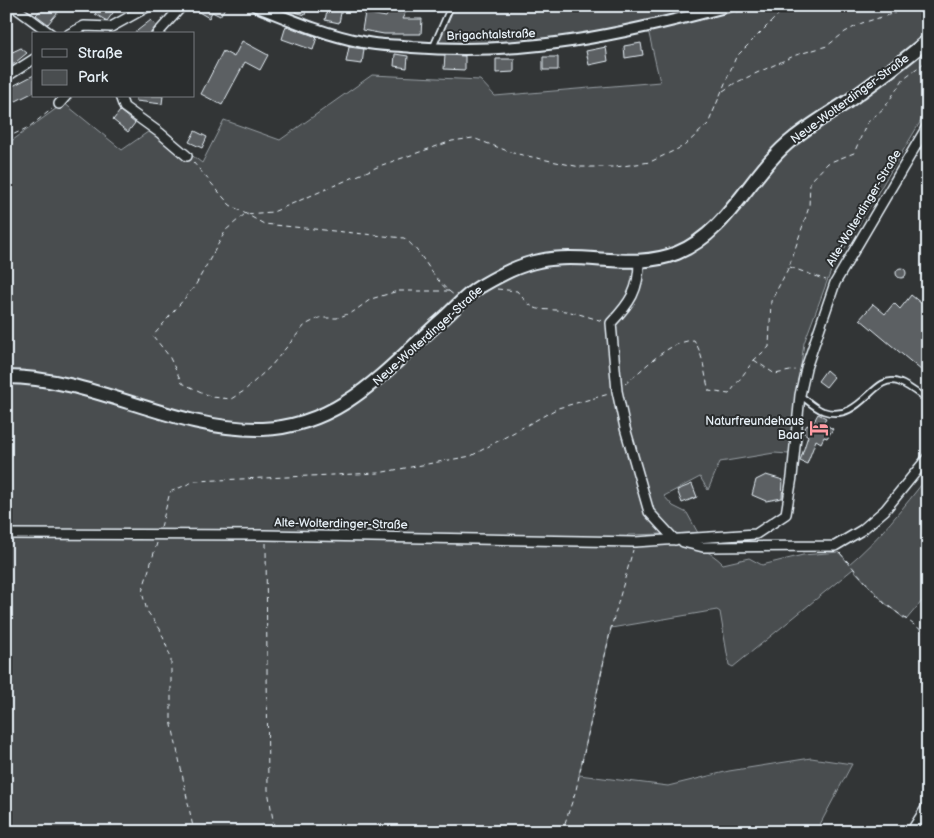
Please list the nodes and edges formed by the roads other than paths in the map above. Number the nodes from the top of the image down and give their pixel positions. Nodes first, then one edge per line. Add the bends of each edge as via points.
1 (12, 6) edge
2 (149, 6) edge
3 (182, 6) edge
4 (256, 6) edge
5 (451, 6) edge
6 (729, 6) edge
7 (111, 30) edge
8 (48, 32) edge
9 (73, 32) edge
10 (159, 32) edge
11 (928, 40) edge
12 (433, 48) junction
13 (32, 60) edge
14 (6, 77) edge
15 (64, 98) edge
16 (121, 98) edge
17 (59, 104) road end
18 (928, 125) edge
19 (188, 156) road end
20 (639, 262) junction
21 (6, 377) edge
22 (800, 395) junction
23 (928, 401) edge
24 (928, 457) edge
25 (6, 534) edge
26 (675, 540) junction
27 (928, 805) edge
28 (911, 832) edge

1 - 8 street
2 - 7 street
3 - 10 street
4 - 12 street, Brigachtalstraße via 320,31 364,43
5 - 12 lane
6 - 12 street, Brigachtalstraße via 600,37 525,48
7 - 9 street via 84,26
11 - 20 main road, Neue-Wolterdinger-Straße via 896,67 792,139 706,236 658,260
13 - 14 street
15 - 17 street
16 - 19 street via 124,107
18 - 22 street, Alte-Wolterdinger-Straße via 835,283
20 - 21 main road, Neue-Wolterdinger-Straße via 540,260 511,270 477,288 373,385 345,405 306,421 271,427 200,424 65,384
20 - 26 street via 639,282 626,308 611,323 617,391 649,512
22 - 23 lane via 821,410 843,412 857,407 885,382 898,382
22 - 26 street, Alte-Wolterdinger-Straße via 786,514 756,534
24 - 26 street, Alte-Wolterdinger-Straße via 885,510 862,530 835,546 703,547
25 - 26 street, Alte-Wolterdinger-Straße
27 - 28 street

